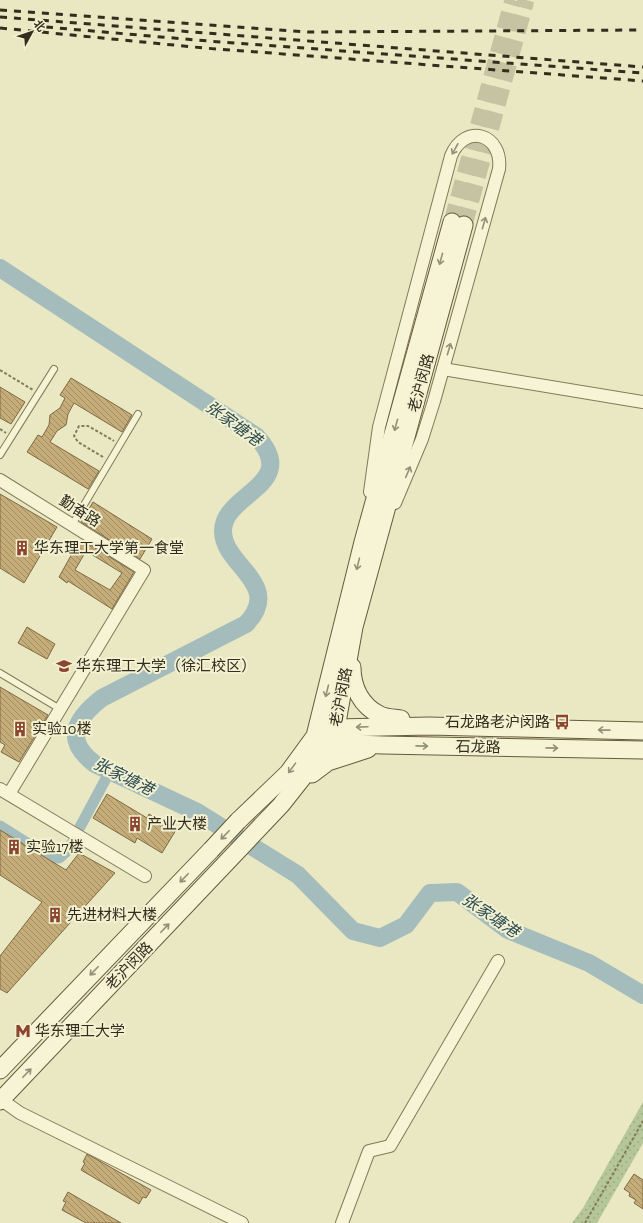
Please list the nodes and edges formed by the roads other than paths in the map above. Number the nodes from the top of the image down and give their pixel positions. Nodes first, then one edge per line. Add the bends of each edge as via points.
1 (458, 224) tunnel mouth
2 (54, 368) dead end
3 (443, 369) junction
4 (643, 402) edge
5 (138, 414) dead end
6 (0, 455) edge
7 (0, 480) edge
8 (72, 525) junction
9 (369, 544) junction
10 (354, 627) junction
11 (0, 673) edge
12 (60, 709) junction
13 (429, 726) junction
14 (643, 731) edge
15 (325, 732) junction
16 (383, 746) junction
17 (643, 750) edge
18 (299, 783) junction
19 (4, 791) edge
20 (145, 876) dead end
21 (498, 961) dead end
22 (0, 1070) edge
23 (0, 1100) edge
24 (242, 1223) edge
25 (342, 1223) edge

1 - 9 main road, 老沪闵路
2 - 6 lane
3 - 4 street
9 -> 3 street via 422,439
3 -> 9 street via 499,170 497,148 481,136 471,136 462,140 455,146 451,156 380,427
5 - 8 lane
7 - 8 street, 勤奋路
8 - 12 street, 勤奋路 via 144,570
9 - 10 main road, 老沪闵路
9 -> 15 main road, 老沪闵路
10 - 13 main road via 352,682 361,699 368,708 381,716
10 - 15 main road, 老沪闵路
11 - 12 lane
12 - 19 street
14 -> 13 main road, 石龙路
13 -> 15 main road, 石龙路
15 - 16 main road, 石龙路
15 - 18 main road, 老沪闵路
15 -> 22 main road, 老沪闵路, bridge
16 -> 17 main road, 石龙路
16 - 18 main road via 356,751 328,762
23 -> 18 main road, 老沪闵路 via 256,832
19 - 20 street
21 - 25 street via 390,1146 369,1151
23 - 24 street via 20,1113

